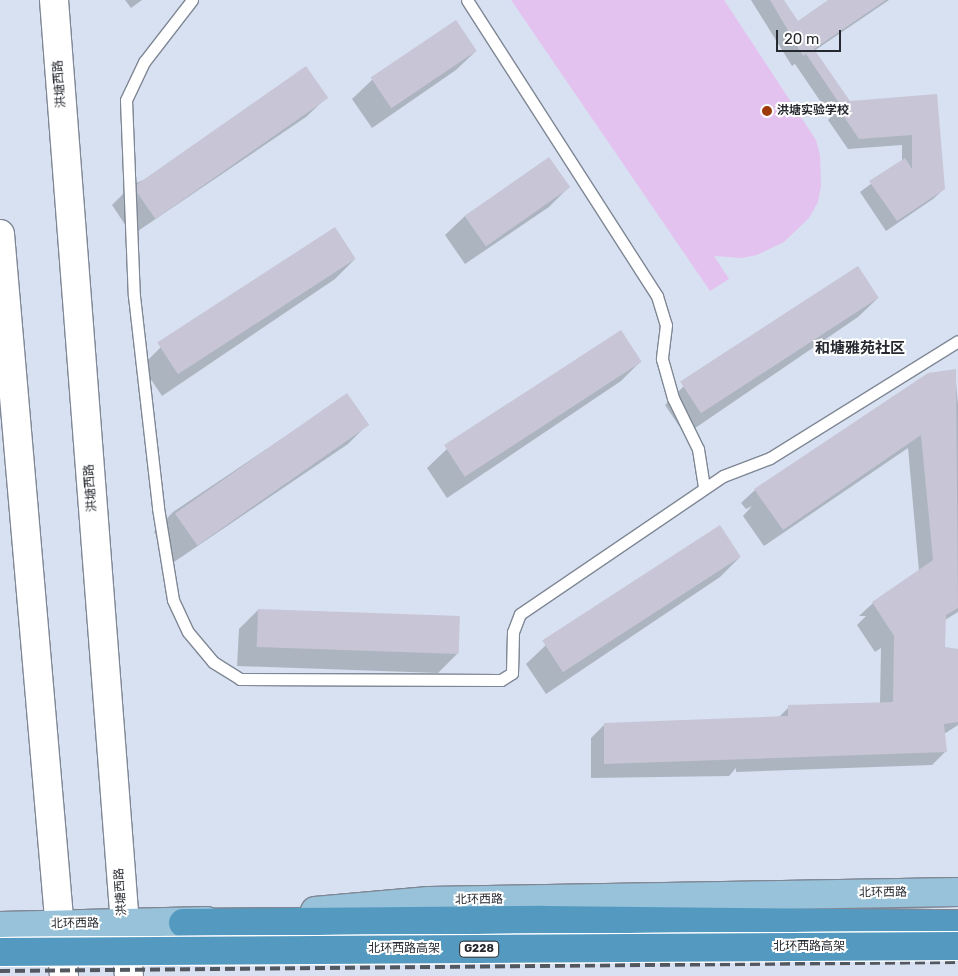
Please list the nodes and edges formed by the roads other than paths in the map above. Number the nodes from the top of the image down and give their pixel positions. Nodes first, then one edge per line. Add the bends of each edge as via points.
1 (54, 0) edge
2 (192, 0) edge
3 (467, 0) edge
4 (0, 234) edge
5 (958, 341) edge
6 (704, 488) junction
7 (958, 892) edge
8 (183, 923) junction
9 (60, 924) junction
10 (124, 924) junction
11 (958, 924) edge
12 (0, 926) edge
13 (958, 946) edge
14 (0, 952) edge
15 (64, 976) edge
16 (129, 976) edge

1 - 10 main road, 洪塘西路
2 - 6 lane via 144,62 126,100 134,296 160,517 173,600 188,632 213,662 240,679 501,680 512,673 513,632 520,614
3 - 6 lane via 657,296 666,325 662,359 673,398 698,449
4 - 9 main road
5 - 6 lane via 770,458 723,476
7 - 8 main road, 北环西路 via 429,901
8 - 10 main road, 北环西路
8 - 11 highway via 543,920
9 - 10 main road, 北环西路
9 - 12 main road, 北环西路
9 - 15 main road
10 - 16 main road, 洪塘西路
13 - 14 highway, 北环西路高架 / G228, bridge

